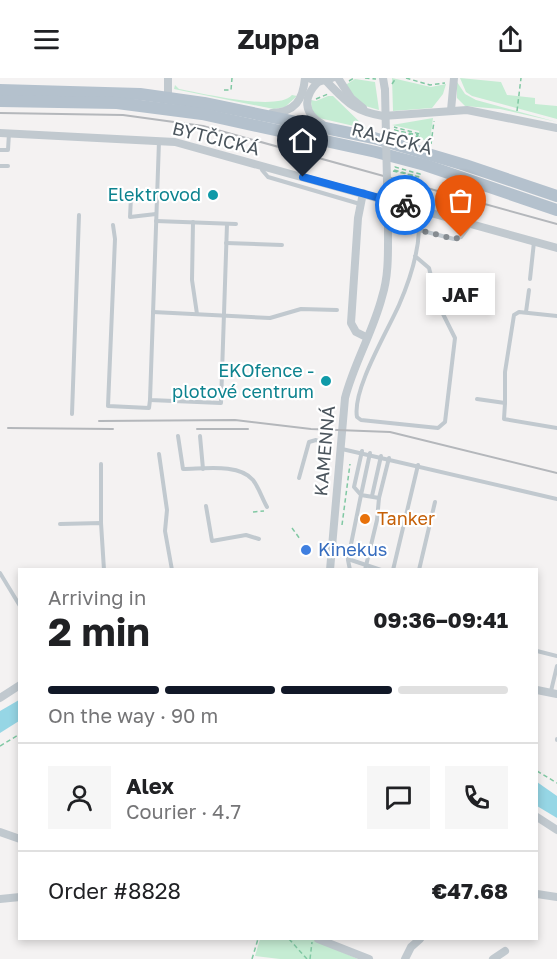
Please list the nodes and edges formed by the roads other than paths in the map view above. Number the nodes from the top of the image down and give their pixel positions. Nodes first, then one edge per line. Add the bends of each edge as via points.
1 (168, 78) edge
2 (307, 78) edge
3 (338, 78) edge
4 (383, 78) edge
5 (325, 80) edge
6 (451, 80) edge
7 (0, 90) edge
8 (168, 97) junction
9 (0, 101) edge
10 (451, 110) junction
11 (257, 114) junction
12 (371, 114) junction
13 (557, 128) edge
14 (331, 129) junction
15 (0, 133) edge
16 (9, 133) junction
17 (159, 140) junction
18 (0, 150) edge
19 (0, 166) edge
20 (8, 166) dead end
21 (263, 166) junction
22 (363, 193) junction
23 (131, 196) dead end
24 (557, 196) edge
25 (360, 204) junction
26 (420, 209) junction
27 (557, 210) edge
28 (156, 214) junction
29 (79, 215) dead end
30 (156, 221) junction
31 (194, 222) junction
32 (471, 223) junction
33 (227, 224) junction
34 (236, 224) dead end
35 (113, 225) dead end
36 (419, 230) junction
37 (534, 242) junction
38 (226, 243) junction
39 (282, 245) dead end
40 (557, 248) edge
41 (416, 256) junction
42 (530, 279) dead end
43 (529, 290) dead end
44 (337, 310) dead end
45 (153, 312) junction
46 (526, 312) junction
47 (197, 314) junction
48 (224, 316) junction
49 (557, 316) edge
50 (366, 338) junction
51 (477, 399) dead end
52 (150, 400) junction
53 (505, 403) junction
54 (72, 414) dead end
55 (557, 428) edge
56 (178, 436) dead end
57 (200, 436) dead end
58 (330, 446) dead end
59 (340, 449) junction
60 (362, 452) junction
61 (370, 453) junction
62 (159, 454) dead end
63 (381, 456) junction
64 (389, 458) junction
65 (101, 464) dead end
66 (418, 465) junction
67 (203, 469) junction
68 (299, 478) dead end
69 (361, 495) junction
70 (372, 496) junction
71 (379, 498) junction
72 (557, 499) edge
73 (435, 502) dead end
74 (206, 506) dead end
75 (266, 509) road end
76 (101, 523) junction
77 (60, 524) dead end
78 (259, 539) dead end
79 (348, 559) junction
80 (104, 568) edge
81 (171, 568) edge
82 (330, 568) edge
83 (350, 568) edge
84 (365, 568) edge
85 (393, 568) edge
86 (419, 568) edge
87 (0, 573) edge
88 (18, 603) edge
89 (538, 651) edge
90 (557, 656) edge
91 (557, 666) edge
92 (18, 686) edge
93 (538, 690) edge
94 (554, 693) edge
95 (0, 698) edge
96 (538, 818) edge
97 (557, 830) edge
98 (0, 832) edge
99 (18, 838) edge
100 (538, 894) edge
101 (18, 897) edge
102 (557, 897) edge
103 (0, 899) edge
104 (321, 940) edge
105 (419, 940) edge
106 (505, 951) dead end
107 (369, 959) edge
108 (405, 959) edge
109 (493, 959) edge

1 - 8 street
2 - 5 street
2 - 11 street via 295,108
3 - 12 street via 351,98
4 - 50 street, KAMENNÁ, bridge via 388,87 385,288
5 - 12 street via 346,103
5 - 14 street via 311,88 307,111
6 - 10 street
7 - 8 main road, RAJECKÁ via 99,91
8 - 11 main road, RAJECKÁ
9 - 27 main road, RAJECKÁ via 117,104 202,114 415,162
10 - 12 street
10 - 13 street
11 - 14 main road, RAJECKÁ
14 - 24 main road, RAJECKÁ via 432,154
15 - 16 street, BYTČICKÁ
16 - 17 street, BYTČICKÁ
16 - 18 lane via 8,150
17 - 21 street, BYTČICKÁ
17 - 28 lane
19 - 20 lane
21 - 22 street, BYTČICKÁ
21 - 25 lane via 268,177
22 - 25 street
22 - 26 street, BYTČICKÁ
23 - 28 lane via 130,217
25 - 50 street via 351,323
26 - 32 street, BYTČICKÁ
26 - 36 lane
28 - 30 lane
29 - 54 lane
30 - 31 lane
30 - 45 lane
31 - 33 lane
31 - 47 lane via 192,280
32 - 36 lane via 461,237 454,239
32 - 37 street, BYTČICKÁ
33 - 34 lane
33 - 38 lane
35 - 52 lane via 108,406 149,408
36 - 41 lane
37 - 40 street, BYTČICKÁ
37 - 42 lane
38 - 39 lane
38 - 48 lane
41 - 41 lane via 429,268 438,304 455,338 445,422 438,428 362,420 356,411 365,377
43 - 46 lane
44 - 48 lane via 301,309 270,318
45 - 47 lane
45 - 52 lane
46 - 49 lane
46 - 53 lane via 514,315 511,324
47 - 48 lane
48 - 52 lane via 220,403
50 - 59 street, KAMENNÁ via 345,398
51 - 53 lane
53 - 55 lane via 504,419
56 - 67 lane via 183,469
57 - 67 lane
58 - 68 lane via 316,440 309,442
59 - 60 lane
59 - 82 street, KAMENNÁ
60 - 61 lane
60 - 69 lane via 354,487
61 - 63 lane
61 - 69 lane
62 - 81 lane
63 - 64 lane
63 - 70 lane
64 - 66 lane
64 - 71 lane
65 - 76 lane
66 - 72 lane
66 - 85 lane
67 - 75 lane via 245,473 254,481
69 - 70 lane
69 - 79 lane
70 - 71 lane
71 - 84 lane
73 - 86 lane
74 - 78 lane via 212,541 246,535
76 - 77 lane
76 - 80 lane
79 - 83 lane
79 - 84 lane
87 - 88 lane
89 - 90 lane
91 - 94 lane
92 - 95 street
93 - 94 street
96 - 97 street
98 - 99 street
100 - 102 street
101 - 103 street
104 - 107 street
105 - 108 street
106 - 109 street

